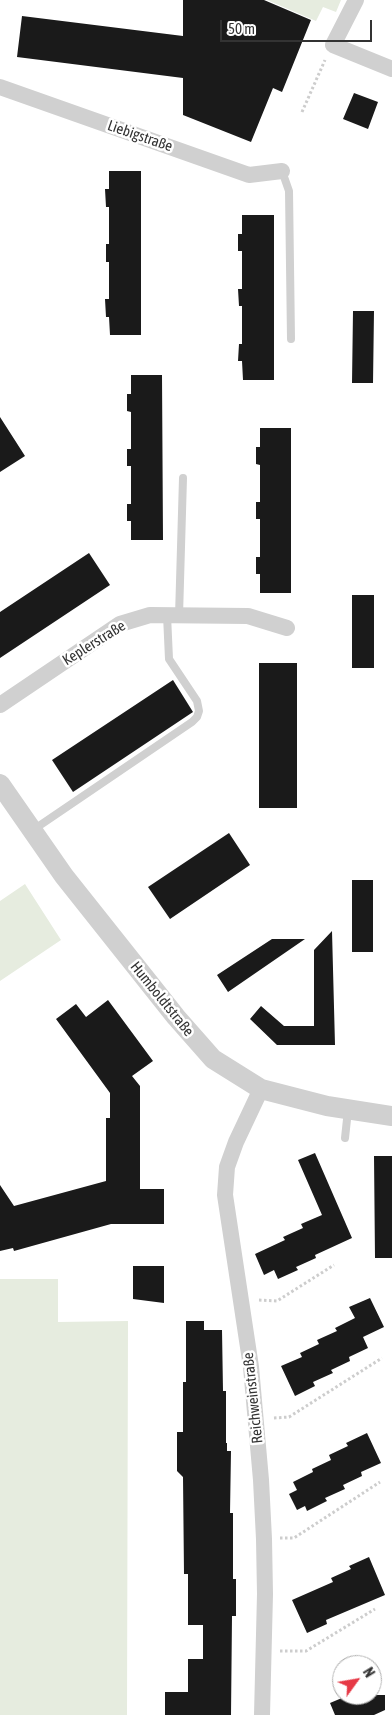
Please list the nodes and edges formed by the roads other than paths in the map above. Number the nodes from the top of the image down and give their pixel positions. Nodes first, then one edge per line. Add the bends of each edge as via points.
1 (356, 0) edge
2 (392, 69) edge
3 (0, 86) edge
4 (282, 171) joint
5 (290, 339) dead end
6 (183, 478) dead end
7 (173, 616) junction
8 (287, 628) dead end
9 (0, 705) edge
10 (0, 784) edge
11 (32, 830) junction
12 (261, 1089) junction
13 (348, 1110) junction
14 (392, 1116) edge
15 (346, 1138) dead end
16 (262, 1715) edge

1 - 2 street via 330,51
3 - 4 street, Liebigstraße via 249,175
4 - 5 lane via 288,190
6 - 7 lane
7 - 8 street, Keplerstraße via 248,616
7 - 9 street, Keplerstraße via 150,616 120,624
7 - 11 lane via 169,659 197,701 197,717
10 - 11 street, Humboldtstraße
11 - 12 street, Humboldtstraße via 64,876 176,1018 213,1059
12 - 13 street, Humboldtstraße
12 - 16 street, Reichweinstraße via 227,1167 225,1195 256,1418 264,1539
13 - 14 street, Humboldtstraße
13 - 15 lane

